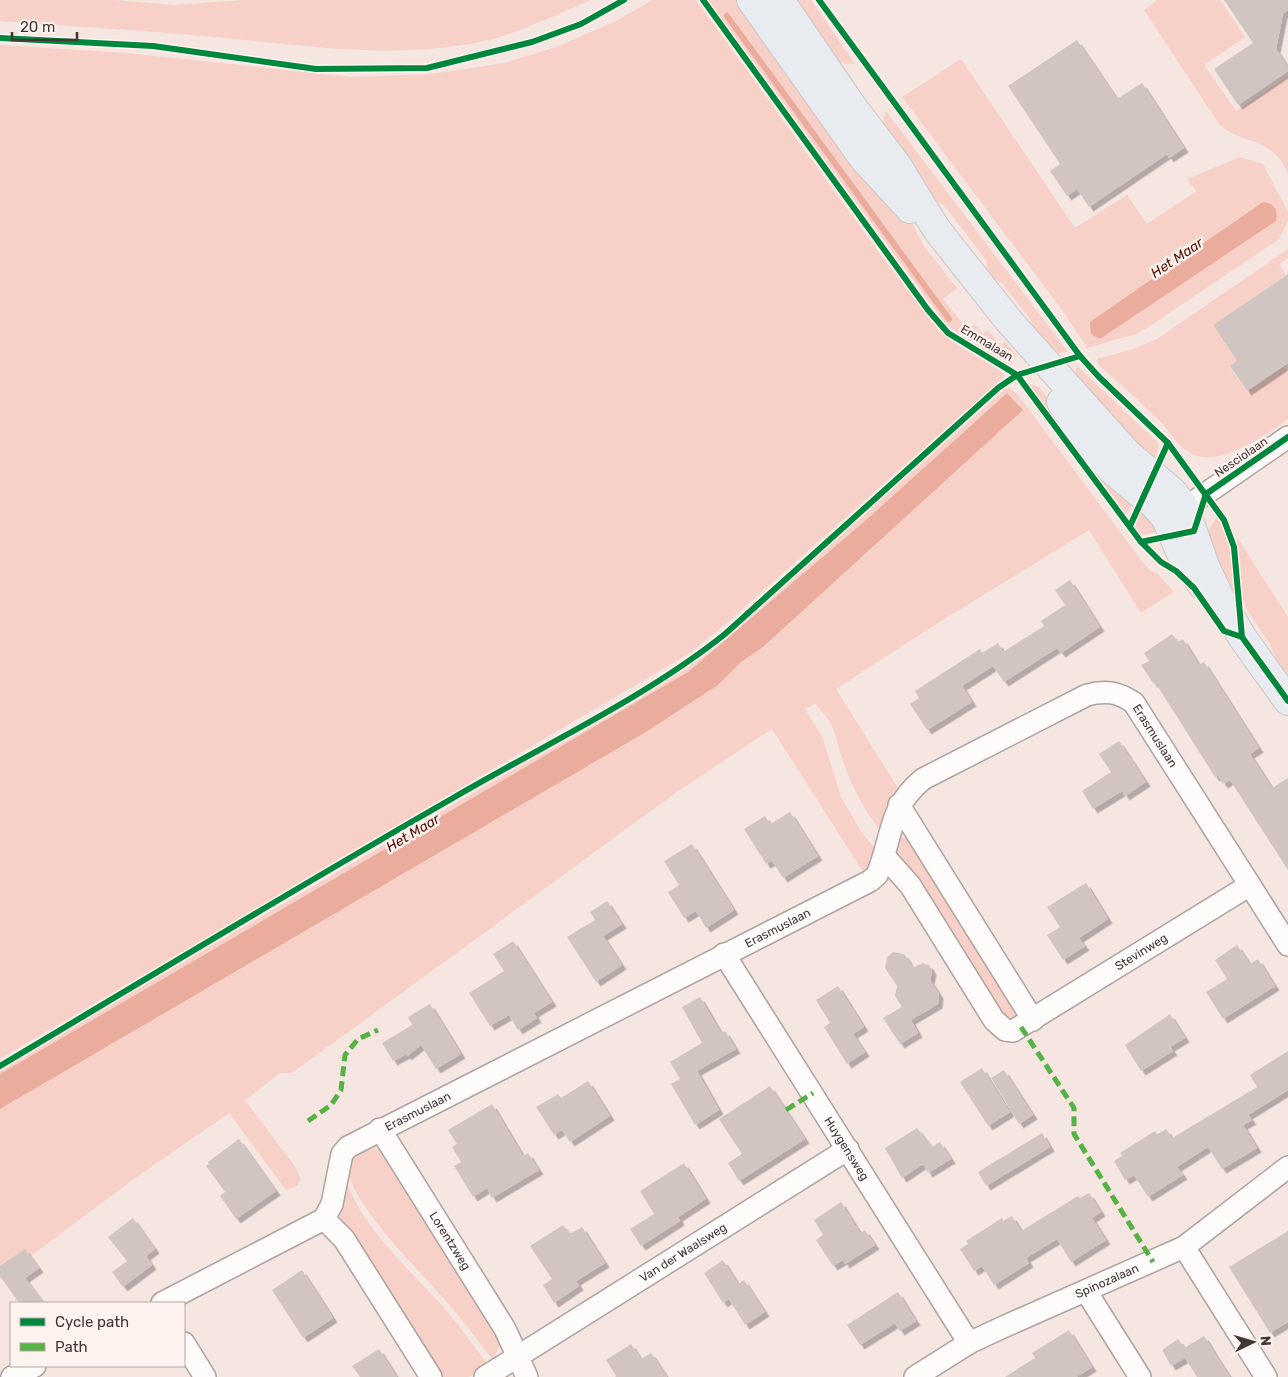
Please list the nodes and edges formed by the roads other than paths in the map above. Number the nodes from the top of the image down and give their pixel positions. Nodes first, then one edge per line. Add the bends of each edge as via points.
1 (752, 0) edge
2 (780, 0) edge
3 (937, 230) junction
4 (1288, 437) edge
5 (1175, 512) junction
6 (1288, 701) edge
7 (899, 804) junction
8 (885, 857) junction
9 (1250, 885) junction
10 (1288, 945) edge
11 (724, 954) junction
12 (1033, 1020) junction
13 (380, 1129) junction
14 (848, 1149) junction
15 (1288, 1167) edge
16 (324, 1219) junction
17 (1184, 1247) junction
18 (1086, 1291) junction
19 (164, 1302) edge
20 (969, 1343) junction
21 (185, 1345) edge
22 (518, 1355) junction
23 (33, 1367) edge
24 (12, 1377) edge
25 (205, 1377) edge
26 (431, 1377) edge
27 (485, 1377) edge
28 (527, 1377) edge
29 (915, 1377) edge
30 (1140, 1377) edge
31 (1266, 1377) edge

1 - 3 main road, Emmalaan via 863,158 913,212
2 - 3 main road, Emmalaan via 852,106 897,165
3 - 5 main road, Emmalaan via 1009,321 1128,454 1173,492
4 - 5 street, Nesciolaan
5 - 6 main road, Emmalaan via 1242,637
7 - 8 street, Erasmuslaan
7 - 9 street, Erasmuslaan via 923,780 1088,695 1112,692 1125,696 1143,715
7 - 12 street
8 - 11 street, Erasmuslaan via 870,881
8 - 12 street, Stevinweg via 910,885 1000,1027 1013,1031
9 - 10 street, Erasmuslaan
9 - 12 street, Stevinweg
11 - 13 street, Erasmuslaan
11 - 14 street, Huygensweg
13 - 16 street, Erasmuslaan via 348,1147 342,1154 332,1204
13 - 22 street, Lorentzweg
14 - 20 street, Huygensweg
14 - 22 street, Van der Waalsweg
15 - 17 street, Spinozalaan
16 - 19 street
16 - 26 street via 344,1240
17 - 18 street, Spinozalaan
17 - 31 street
18 - 20 street, Spinozalaan
18 - 30 street
20 - 29 street, Spinozalaan
21 - 25 street
22 - 27 street
22 - 28 street, Lorentzweg
23 - 24 street

